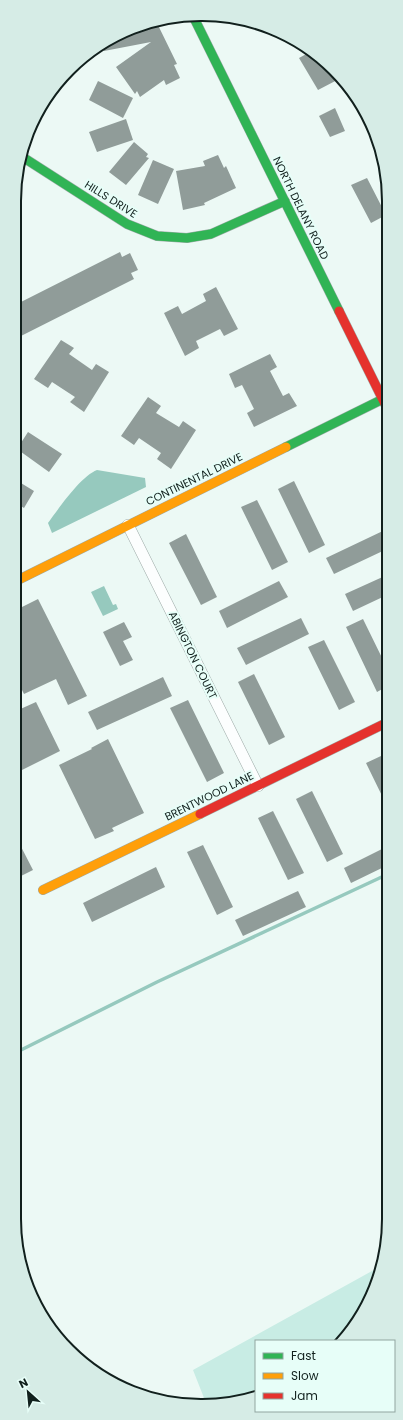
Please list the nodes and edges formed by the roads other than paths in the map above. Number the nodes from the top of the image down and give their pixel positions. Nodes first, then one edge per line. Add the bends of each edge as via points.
1 (195, 21) edge
2 (26, 159) edge
3 (285, 201) junction
4 (382, 397) edge
5 (382, 399) edge
6 (128, 525) junction
7 (21, 578) edge
8 (382, 726) edge
9 (258, 786) junction
10 (43, 890) dead end

1 - 3 street, NORTH DELANY ROAD
2 - 3 street, HILLS DRIVE via 127,224 156,236 187,238 211,234
3 - 4 street, NORTH DELANY ROAD
5 - 6 street, CONTINENTAL DRIVE
6 - 7 street, CONTINENTAL DRIVE
6 - 9 street, ABINGTON COURT
8 - 9 street, BRENTWOOD LANE
9 - 10 street, BRENTWOOD LANE

